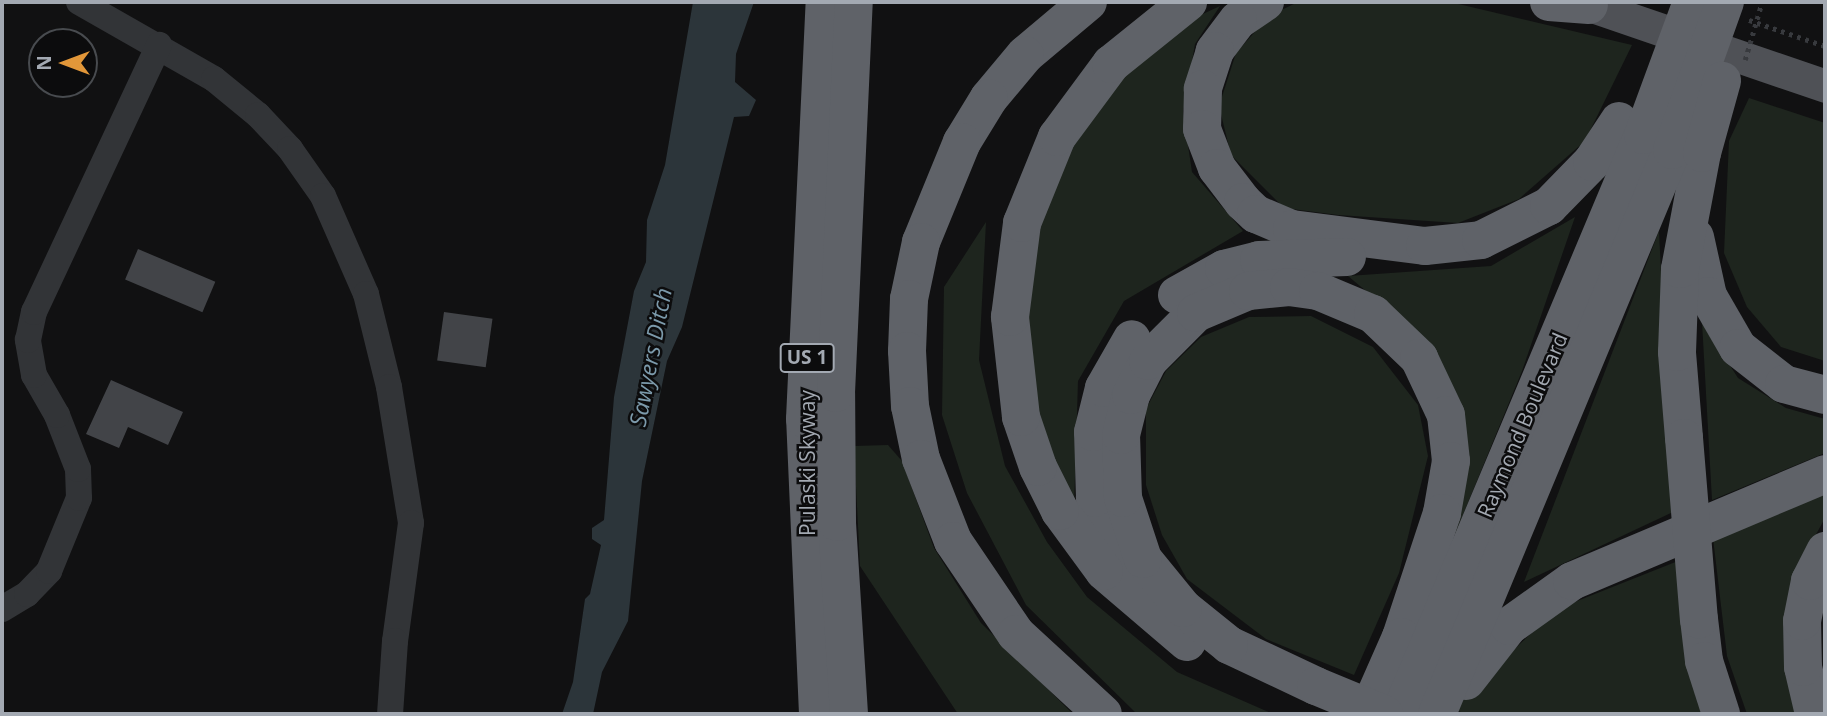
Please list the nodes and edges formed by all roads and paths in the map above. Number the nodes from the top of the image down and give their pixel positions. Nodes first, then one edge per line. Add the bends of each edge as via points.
1 (79, 2) edge
2 (825, 2) edge
3 (854, 2) edge
4 (1088, 2) edge
5 (1188, 2) edge
6 (1265, 2) edge
7 (1549, 2) edge
8 (1677, 2) edge
9 (1692, 2) edge
10 (1588, 3) edge
11 (1738, 8) edge
12 (159, 45) junction
13 (1825, 46) edge
14 (1825, 86) edge
15 (1659, 140) junction
16 (1691, 205) junction
17 (1425, 246) junction
18 (1825, 395) edge
19 (1825, 474) edge
20 (1825, 551) edge
21 (1142, 605) junction
22 (2, 609) edge
23 (1319, 701) edge
24 (390, 714) edge
25 (818, 714) edge
26 (849, 714) edge
27 (1103, 714) edge
28 (1367, 714) edge
29 (1384, 714) edge
30 (1400, 714) edge
31 (1437, 714) edge
32 (1443, 714) edge
33 (1721, 714) edge
34 (1814, 714) edge

1 - 12 lane
2 - 25 highway, Pulaski Skyway / US 1 via 805,419
3 - 26 highway, Pulaski Skyway / US 1 via 836,393 838,535
4 - 27 highway via 1025,55 989,98 962,142 921,242 909,299 907,351 910,406 921,459 957,549 1016,634
5 - 21 highway via 1111,64 1068,119 1029,201 1011,294 1016,391 1038,467 1089,554
6 - 17 highway via 1226,33 1214,51 1203,89 1202,129 1222,177 1256,214 1292,229
7 - 10 highway
8 - 15 highway
9 - 15 highway, bridge
10 - 14 main road
11 - 13 path
11 - 15 highway, bridge
12 - 22 lane via 34,312 28,340 34,375 57,415 78,469 79,498 49,572 27,594
12 - 24 lane via 214,79 290,149 323,196 366,294 389,387 411,523 394,641
15 - 16 highway
15 - 17 highway via 1584,170 1533,217 1481,240
15 - 30 highway, Raymond Boulevard
15 - 31 highway, Raymond Boulevard
16 - 18 highway via 1701,276 1738,348 1784,384
16 - 33 highway, bridge via 1680,268 1677,325 1699,619 1704,660
17 - 21 highway via 1354,256 1266,259 1224,270 1175,296 1126,346 1097,410 1093,478 1108,541
19 - 32 highway via 1591,571 1537,602 1496,640
20 - 34 highway via 1810,581 1802,621 1803,667
21 - 23 highway via 1214,661
23 - 28 highway via 1229,645 1183,608 1143,559 1123,498 1121,435 1130,395 1148,361 1177,328 1208,305 1260,289 1318,291 1373,314 1419,358 1446,415 1451,461 1442,513 1404,628
23 - 29 highway, bridge

